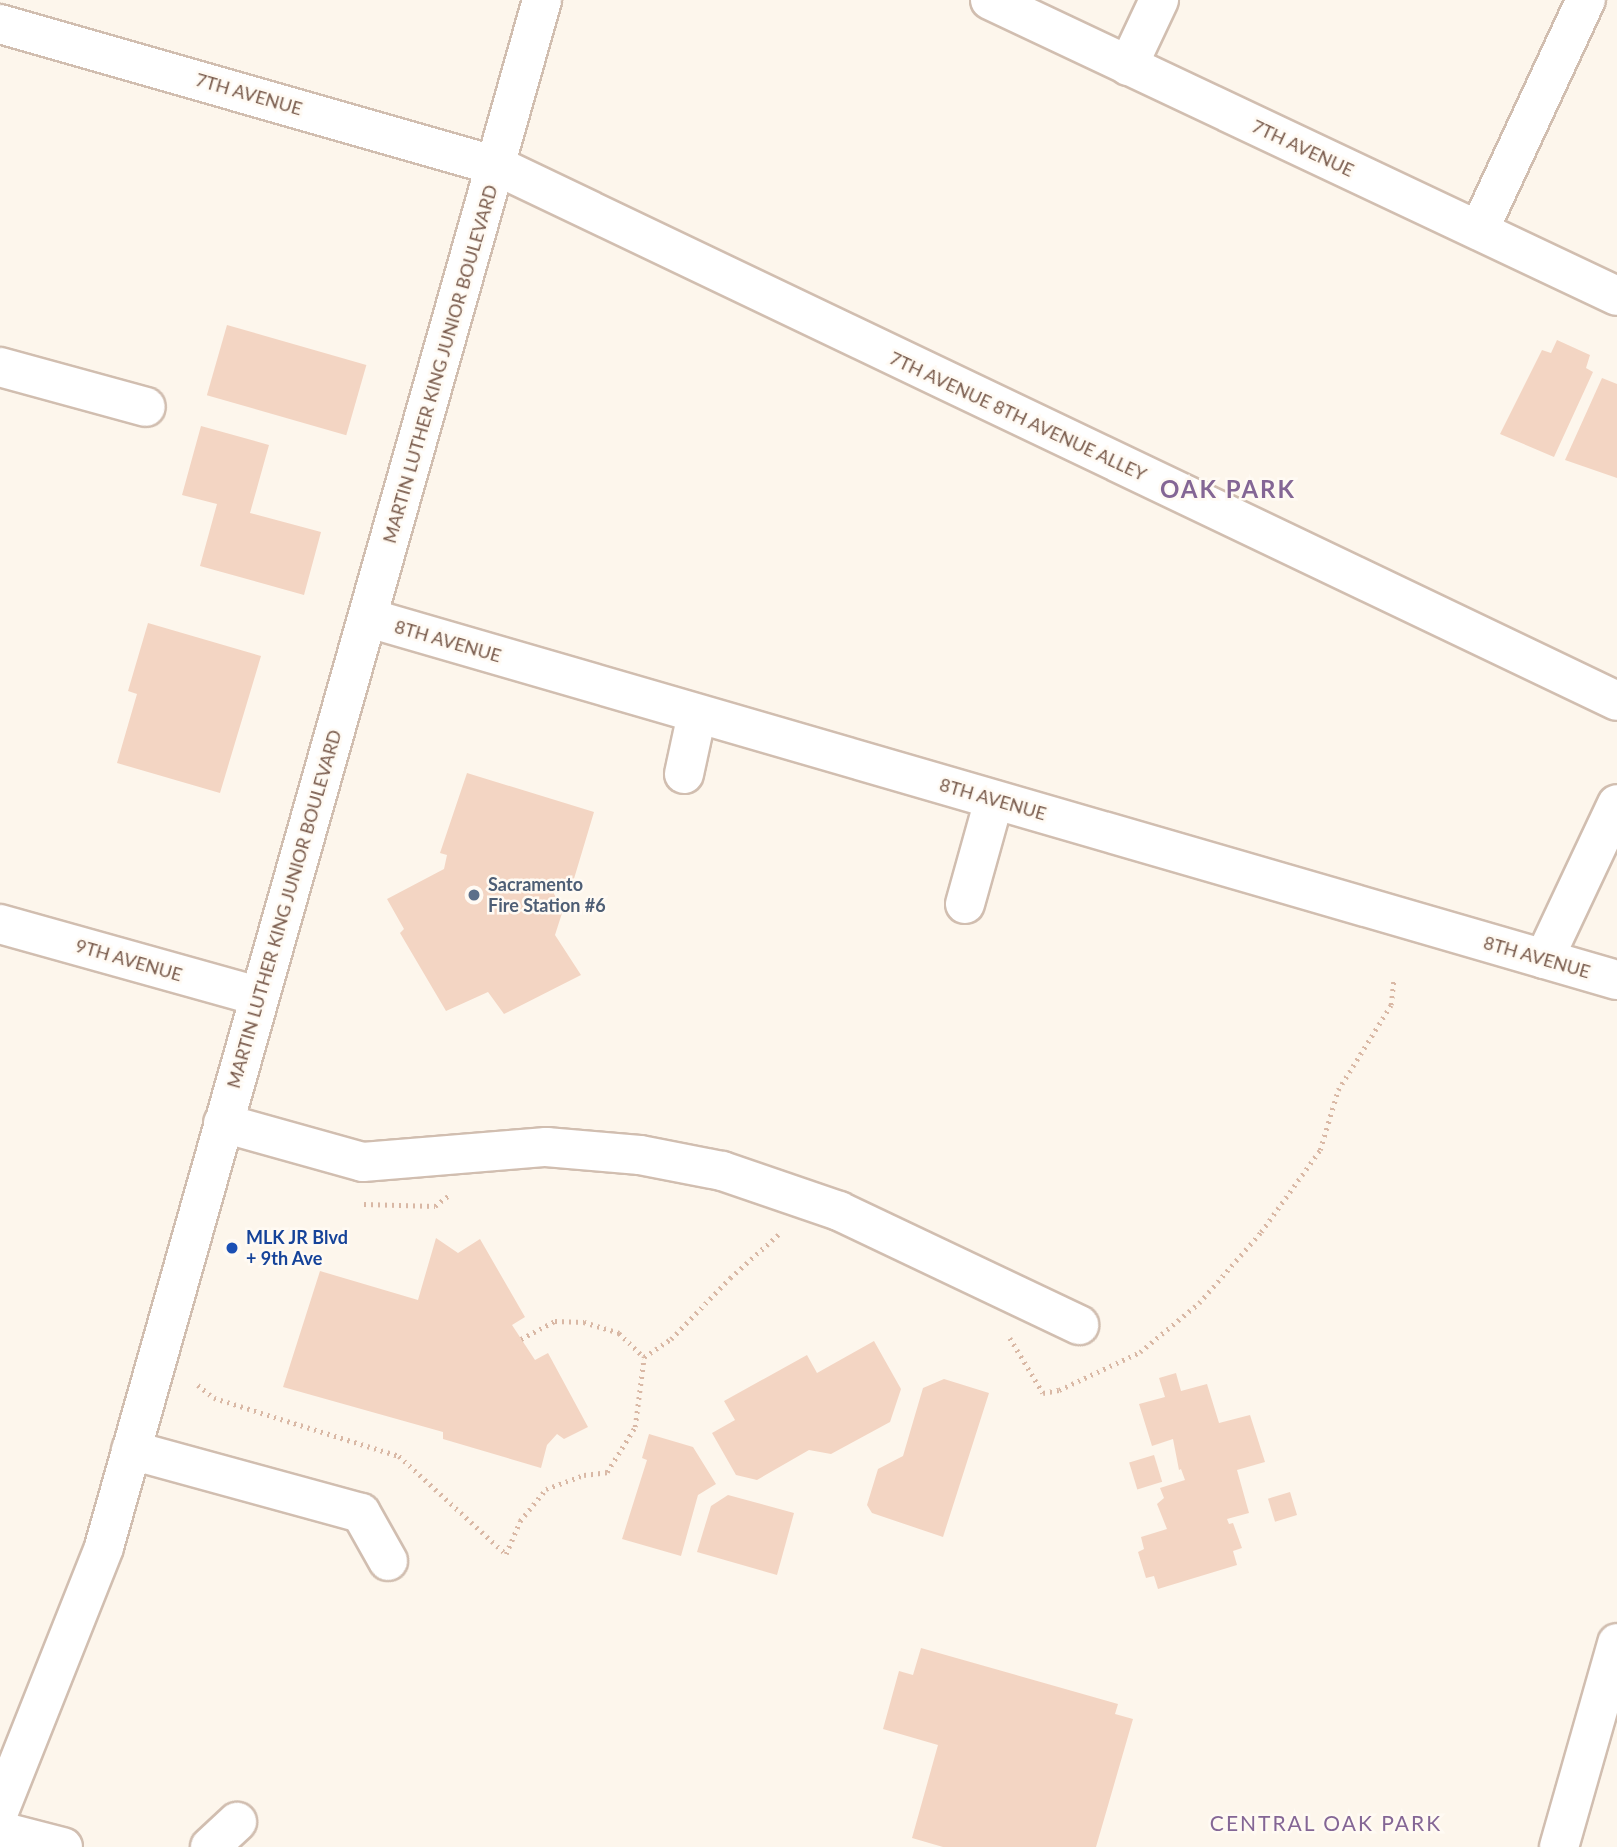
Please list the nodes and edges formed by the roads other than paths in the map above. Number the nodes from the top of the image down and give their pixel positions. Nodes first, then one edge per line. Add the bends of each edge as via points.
1 (542, 0) edge
2 (990, 0) edge
3 (1159, 0) edge
4 (1586, 0) edge
5 (1, 30) edge
6 (1128, 66) junction
7 (497, 166) junction
8 (1479, 230) junction
9 (1617, 296) edge
10 (0, 367) edge
11 (146, 407) dead end
12 (369, 618) junction
13 (1617, 701) edge
14 (697, 714) junction
15 (684, 774) dead end
16 (994, 800) junction
17 (1617, 804) edge
18 (965, 904) dead end
19 (0, 924) edge
20 (1544, 959) junction
21 (1617, 980) edge
22 (258, 996) junction
23 (223, 1123) junction
24 (1079, 1325) dead end
25 (131, 1450) junction
26 (388, 1561) dead end
27 (1617, 1643) edge
28 (0, 1809) edge
29 (0, 1831) edge
30 (63, 1847) edge
31 (1559, 1847) edge

1 - 7 street, MARTIN LUTHER KING JUNIOR BOULEVARD
2 - 6 street, 7TH AVENUE
3 - 6 street
4 - 8 street
5 - 7 street, 7TH AVENUE
6 - 8 street, 7TH AVENUE
7 - 12 street, MARTIN LUTHER KING JUNIOR BOULEVARD
7 - 13 street, 7TH AVENUE 8TH AVENUE ALLEY
8 - 9 street, 7TH AVENUE
10 - 11 street
12 - 14 street, 8TH AVENUE
12 - 22 street, MARTIN LUTHER KING JUNIOR BOULEVARD
14 - 15 street
14 - 16 street, 8TH AVENUE
16 - 18 street
16 - 20 street, 8TH AVENUE
17 - 20 street
19 - 22 street, 9TH AVENUE
20 - 21 street, 8TH AVENUE
22 - 23 street, MARTIN LUTHER KING JUNIOR BOULEVARD
23 - 24 street via 363,1162 546,1147 640,1155 722,1171 839,1211
23 - 25 street, MARTIN LUTHER KING JUNIOR BOULEVARD
25 - 26 street via 361,1513
25 - 28 street, MARTIN LUTHER KING JUNIOR BOULEVARD via 104,1547
27 - 31 street
29 - 30 street

